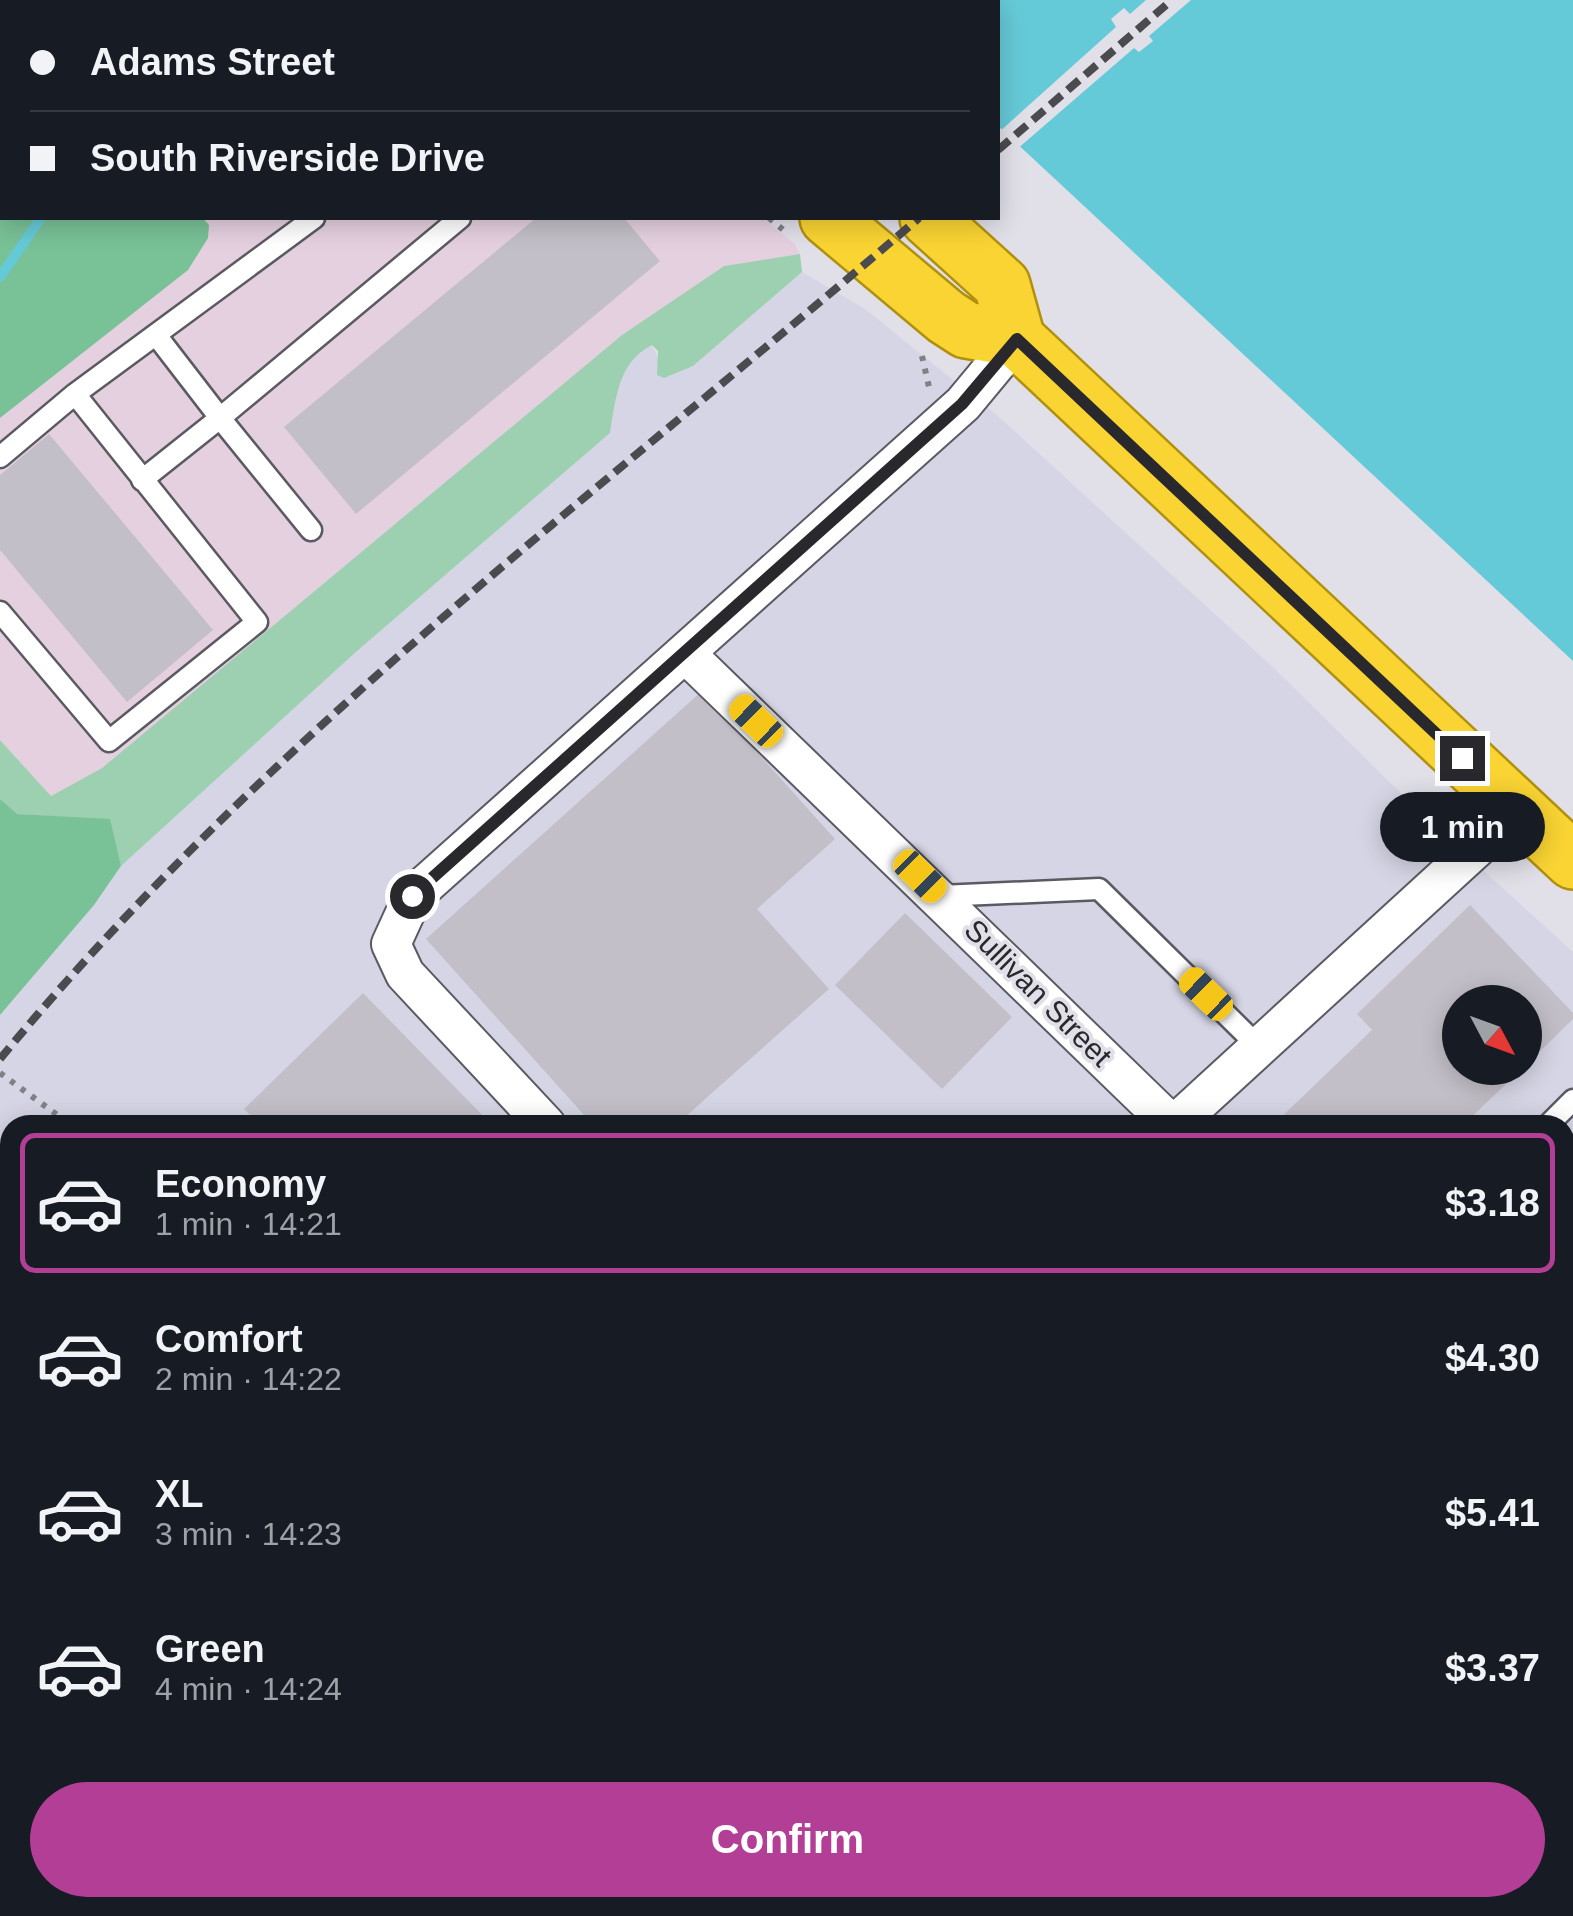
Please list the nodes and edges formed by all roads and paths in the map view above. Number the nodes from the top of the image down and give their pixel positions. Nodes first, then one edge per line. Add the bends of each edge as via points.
1 (311, 220) edge
2 (458, 220) edge
3 (830, 220) edge
4 (930, 220) edge
5 (156, 335) junction
6 (1017, 339) junction
7 (75, 394) junction
8 (220, 418) junction
9 (0, 456) edge
10 (142, 480) junction
11 (311, 530) dead end
12 (0, 612) edge
13 (686, 654) junction
14 (1518, 810) junction
15 (1573, 861) edge
16 (940, 896) junction
17 (1259, 1047) junction
18 (0, 1073) edge
19 (57, 1115) edge
20 (537, 1115) edge
21 (1163, 1115) edge
22 (1184, 1115) edge

1 - 5 lane
2 - 8 lane
3 - 6 highway via 946,318 966,330
4 - 6 highway via 1002,285
5 - 7 lane
5 - 8 lane
6 - 13 street via 962,404
6 - 14 highway
7 - 9 lane
7 - 10 lane
8 - 10 lane
8 - 11 lane
10 - 12 lane via 257,622 109,741
13 - 16 street, Sullivan Street
13 - 20 street via 412,896 391,944 405,974
14 - 15 highway
14 - 17 street
16 - 17 lane via 1099,889
16 - 21 street, Sullivan Street
17 - 22 street
18 - 19 path

